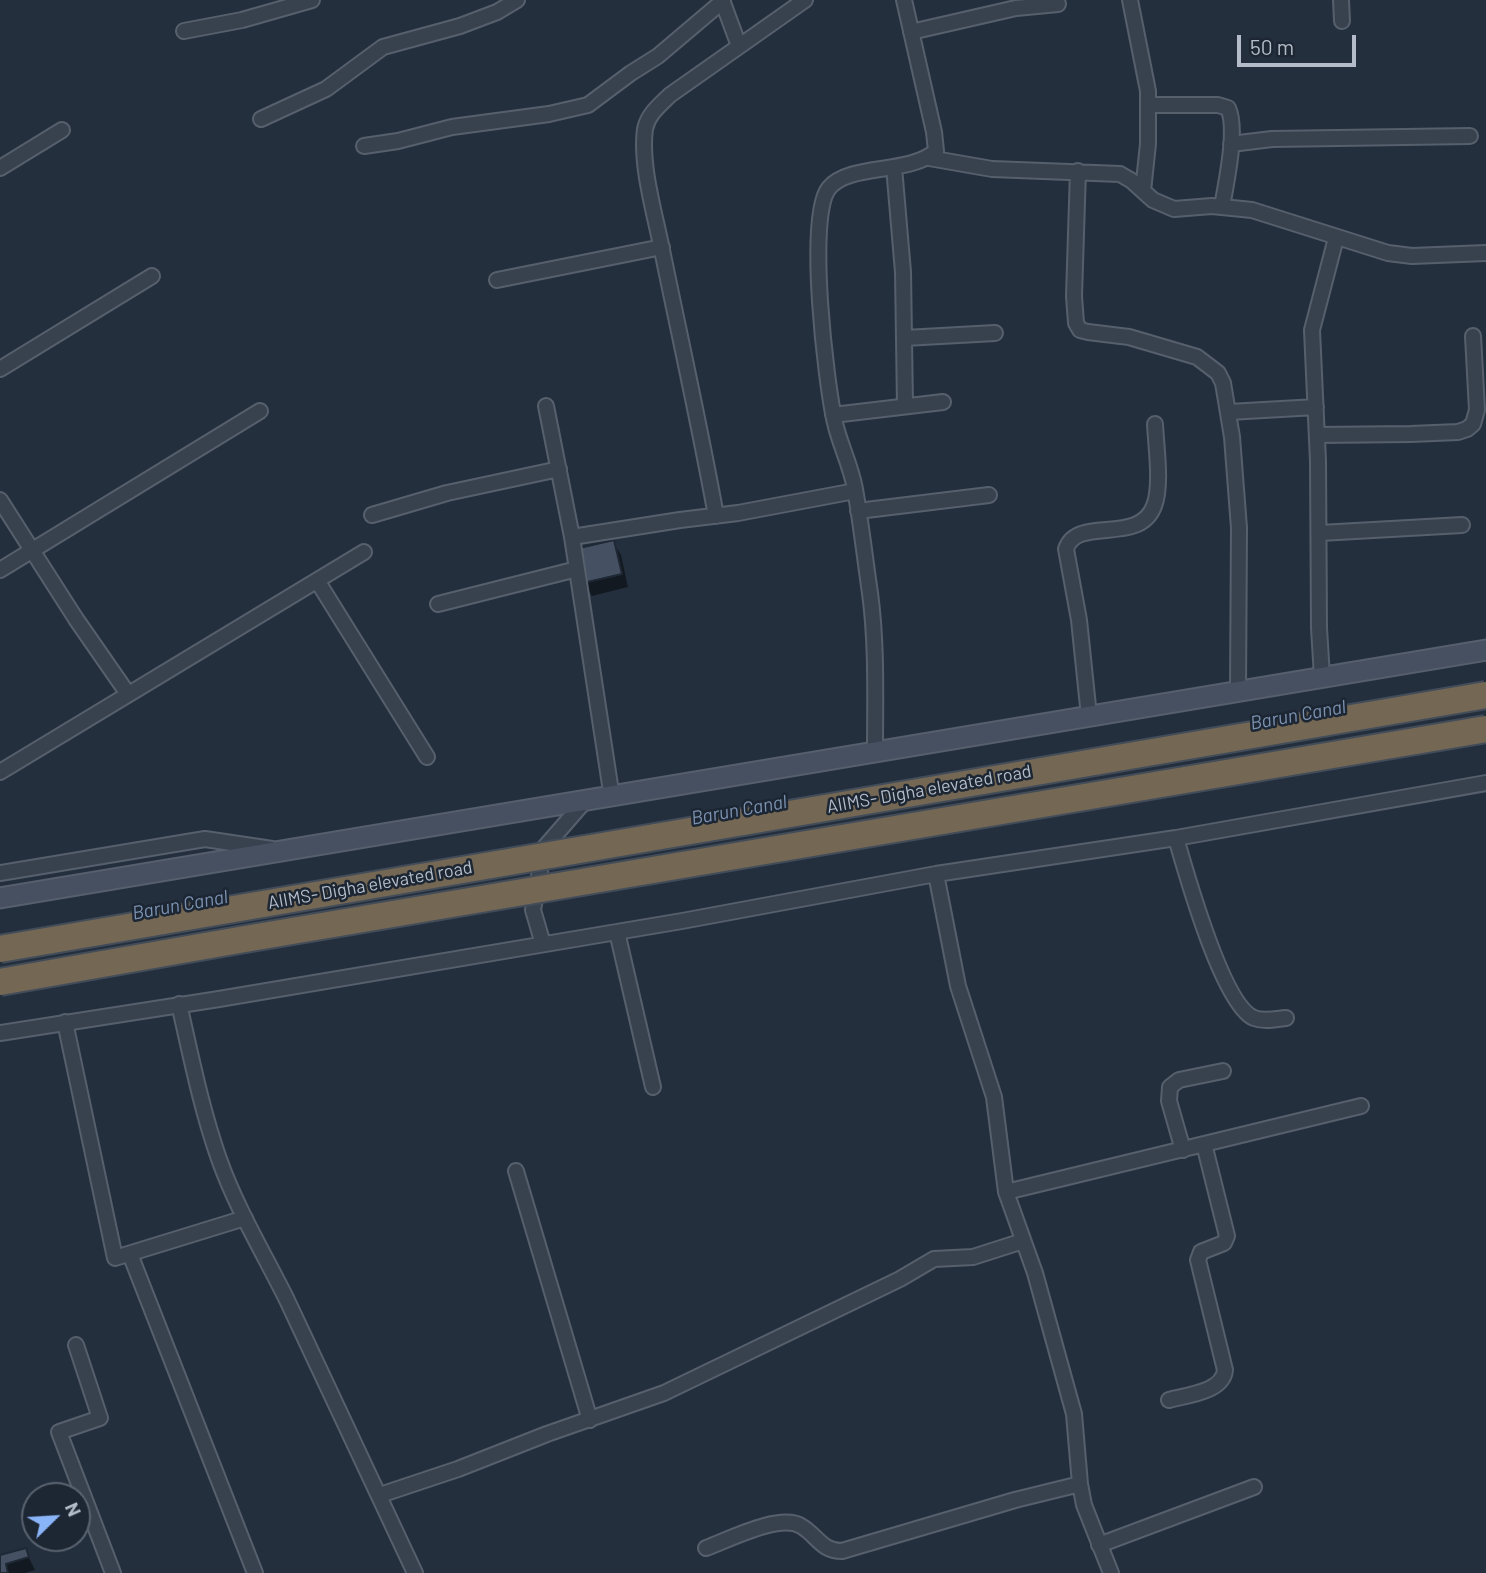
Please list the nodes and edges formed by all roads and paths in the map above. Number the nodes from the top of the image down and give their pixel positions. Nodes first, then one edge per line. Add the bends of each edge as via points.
1 (312, 0) edge
2 (517, 0) edge
3 (722, 0) edge
4 (805, 0) edge
5 (904, 0) edge
6 (1130, 0) edge
7 (1341, 0) edge
8 (1058, 4) dead end
9 (1342, 21) dead end
10 (184, 31) dead end
11 (911, 32) junction
12 (739, 46) junction
13 (1148, 105) junction
14 (261, 119) dead end
15 (62, 130) dead end
16 (1470, 136) dead end
17 (1231, 144) junction
18 (364, 146) dead end
19 (929, 158) junction
20 (894, 167) junction
21 (0, 168) edge
22 (1078, 171) junction
23 (1143, 191) junction
24 (1222, 207) junction
25 (1336, 239) junction
26 (662, 247) junction
27 (1486, 253) edge
28 (152, 276) dead end
29 (497, 280) dead end
30 (995, 333) dead end
31 (1473, 336) dead end
32 (905, 338) junction
33 (0, 369) edge
34 (943, 402) dead end
35 (546, 406) dead end
36 (905, 406) junction
37 (1316, 407) junction
38 (260, 411) dead end
39 (1229, 412) junction
40 (834, 415) junction
41 (1155, 424) dead end
42 (1317, 435) junction
43 (559, 469) junction
44 (855, 491) junction
45 (989, 495) dead end
46 (0, 500) edge
47 (858, 511) junction
48 (372, 515) dead end
49 (716, 516) junction
50 (1462, 525) dead end
51 (1320, 533) junction
52 (572, 537) junction
53 (31, 551) junction
54 (364, 552) dead end
55 (577, 569) junction
56 (0, 570) edge
57 (318, 582) junction
58 (438, 604) dead end
59 (1486, 650) edge
60 (1322, 677) junction
61 (1238, 691) junction
62 (128, 694) junction
63 (1486, 695) edge
64 (1089, 716) junction
65 (1486, 729) edge
66 (875, 752) junction
67 (427, 757) dead end
68 (0, 772) edge
69 (1486, 783) edge
70 (612, 797) junction
71 (584, 802) junction
72 (1176, 838) junction
73 (288, 851) junction
74 (0, 873) edge
75 (936, 874) junction
76 (0, 898) edge
77 (617, 932) junction
78 (543, 944) junction
79 (0, 949) edge
80 (0, 982) edge
81 (179, 1004) junction
82 (1286, 1018) dead end
83 (65, 1022) junction
84 (0, 1033) edge
85 (1223, 1071) dead end
86 (653, 1087) dead end
87 (1361, 1105) dead end
88 (1204, 1144) junction
89 (1183, 1150) junction
90 (516, 1171) dead end
91 (1006, 1192) junction
92 (245, 1218) junction
93 (1024, 1241) junction
94 (130, 1254) junction
95 (76, 1345) dead end
96 (1169, 1400) dead end
97 (590, 1420) junction
98 (1080, 1484) junction
99 (1254, 1487) dead end
100 (380, 1495) junction
101 (1099, 1545) junction
102 (706, 1548) dead end
103 (113, 1573) edge
104 (255, 1573) edge
105 (415, 1573) edge
106 (1111, 1573) edge

1 - 10 street
2 - 14 street via 460,26 383,47 326,89
3 - 12 street
3 - 18 street via 658,56 582,108 452,127
4 - 12 street
5 - 11 street
6 - 13 street
7 - 9 street
8 - 11 street via 1016,8
11 - 19 street via 937,145
12 - 26 street via 670,95 652,111 646,126 648,178
13 - 17 street via 1225,106 1231,113
13 - 23 street
15 - 21 street
16 - 17 street via 1272,139
17 - 24 street
19 - 20 street
19 - 22 street via 992,169
20 - 32 street
20 - 40 street via 834,182 822,201 819,282
22 - 23 street via 1120,174
22 - 39 street via 1074,296 1080,330 1129,337 1197,357 1218,373
23 - 24 street via 1174,209
24 - 25 street via 1272,215
25 - 27 street via 1412,256
25 - 37 street via 1312,330
26 - 29 street
26 - 49 street
28 - 33 street
30 - 32 street
31 - 42 street via 1477,410 1467,429
32 - 36 street
34 - 36 street
35 - 43 street
36 - 40 street
37 - 39 street
37 - 42 street
38 - 53 street
39 - 61 street via 1239,528
40 - 44 street
41 - 64 street via 1157,492 1151,512 1127,528 1083,533 1066,549
42 - 51 street
43 - 48 street
43 - 52 street
44 - 47 street
44 - 49 street
45 - 47 street
46 - 53 street
47 - 66 street via 870,597
49 - 52 street
50 - 51 street
51 - 60 street
52 - 55 street
53 - 56 street
53 - 62 street
54 - 57 street
55 - 58 street
55 - 70 street
57 - 62 street
57 - 67 street
59 - 60 street
60 - 61 street
61 - 64 street
62 - 68 street
63 - 79 highway, AIIMS- Digha elevated road, bridge
64 - 66 street
65 - 80 highway, AIIMS- Digha elevated road, bridge
66 - 70 street
69 - 72 street
70 - 71 street
71 - 73 street
71 - 78 street, bridge via 544,848 533,910
72 - 75 street
72 - 82 street via 1209,942 1235,997 1255,1019
73 - 74 street via 205,839
73 - 76 street
75 - 77 street
75 - 91 street via 958,986 994,1097
77 - 78 street
77 - 86 street
78 - 81 street
81 - 83 street
81 - 92 street via 219,1160
83 - 84 street
83 - 94 street via 115,1258
85 - 89 street via 1179,1080 1170,1087 1169,1101
87 - 88 street
88 - 89 street
88 - 96 street via 1227,1236 1224,1243 1201,1252 1198,1260 1225,1370 1219,1384
89 - 91 street
90 - 97 street
91 - 93 street
92 - 94 street
92 - 100 street
93 - 97 street via 972,1257 934,1259 678,1387
93 - 98 street via 1074,1414
94 - 104 street
95 - 103 street via 100,1418 59,1432
97 - 100 street
98 - 101 street
98 - 102 street via 842,1551 824,1547 788,1521
99 - 101 street
100 - 105 street
101 - 106 street

